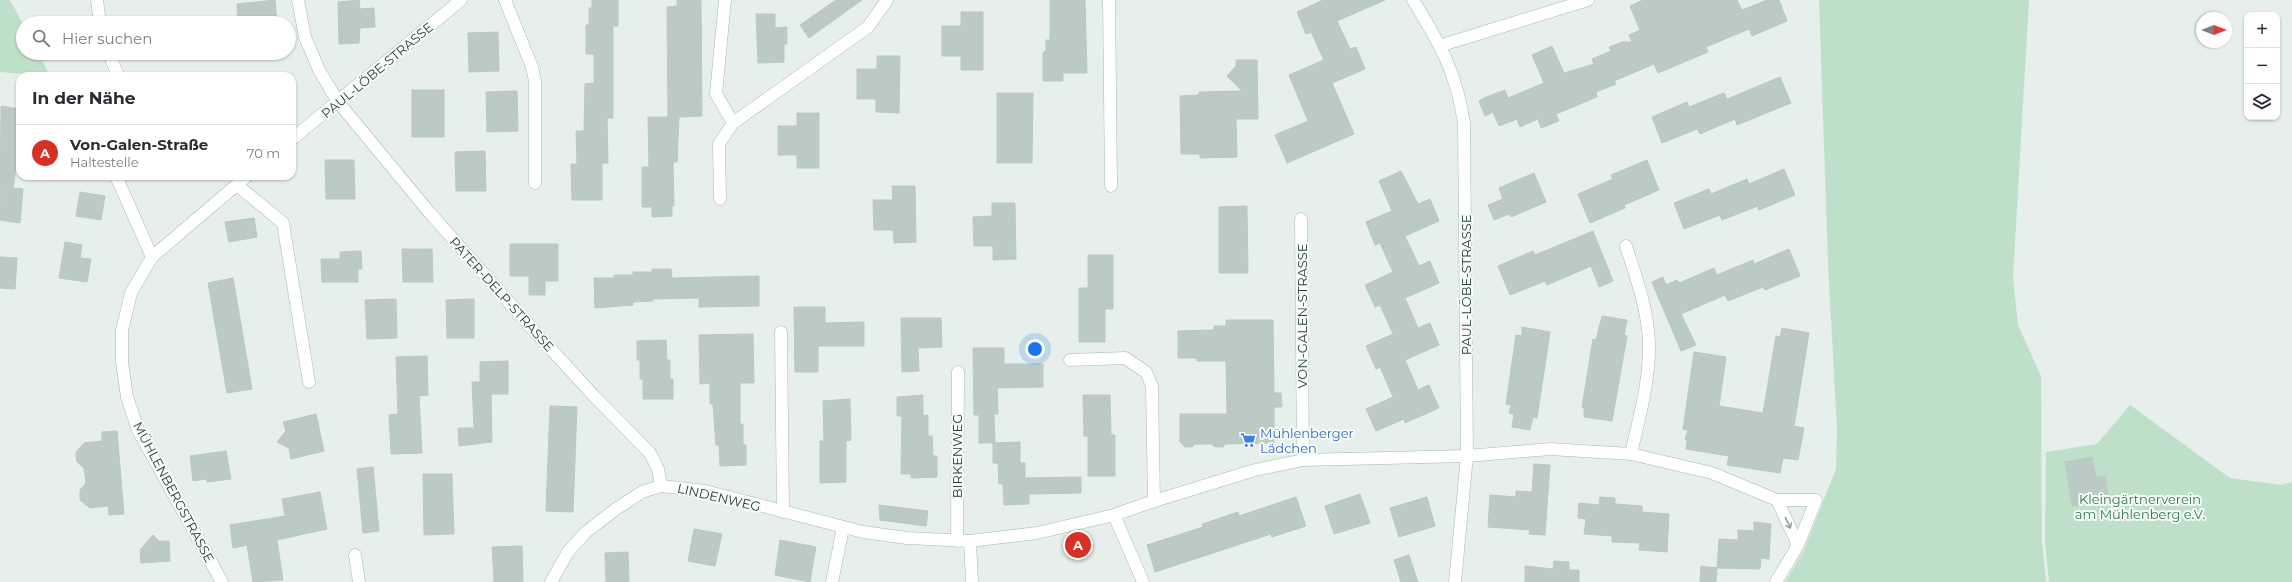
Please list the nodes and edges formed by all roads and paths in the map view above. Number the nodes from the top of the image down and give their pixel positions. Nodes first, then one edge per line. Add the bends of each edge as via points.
1 (97, 0) edge
2 (298, 0) edge
3 (461, 0) edge
4 (505, 0) edge
5 (725, 0) edge
6 (887, 0) edge
7 (1109, 0) edge
8 (1413, 0) edge
9 (1588, 0) edge
10 (99, 16) edge
11 (1442, 46) junction
12 (112, 60) edge
13 (116, 72) edge
14 (338, 102) junction
15 (734, 122) junction
16 (296, 136) edge
17 (118, 180) edge
18 (243, 180) edge
19 (535, 183) dead end
20 (237, 185) junction
21 (1111, 186) dead end
22 (720, 199) dead end
23 (1301, 219) dead end
24 (1626, 246) dead end
25 (152, 256) junction
26 (781, 332) dead end
27 (1070, 360) dead end
28 (958, 372) dead end
29 (309, 382) dead end
30 (1631, 454) junction
31 (1467, 456) junction
32 (1303, 460) junction
33 (661, 486) junction
34 (1777, 500) junction
35 (1154, 501) junction
36 (783, 512) junction
37 (1114, 515) junction
38 (843, 528) junction
39 (957, 541) junction
40 (970, 541) junction
41 (1798, 545) junction
42 (355, 555) dead end
43 (222, 582) edge
44 (359, 582) edge
45 (552, 582) edge
46 (832, 582) edge
47 (972, 582) edge
48 (1143, 582) edge
49 (1455, 582) edge
50 (1776, 582) edge

1 - 10 street
2 - 14 street, PATER-DELP-STRASSE via 305,37 319,70
3 - 14 street, PAUL-LÖBE-STRASSE
4 - 19 street via 532,66 535,81
5 - 15 street via 716,94
6 - 15 street via 868,27
7 - 21 street
8 - 11 street, PAUL-LÖBE-STRASSE
9 - 11 street
11 - 31 street, PAUL-LÖBE-STRASSE via 1460,98 1465,137
12 - 13 street
14 - 16 street, PAUL-LÖBE-STRASSE
14 - 33 street, PATER-DELP-STRASSE via 429,212 533,330 593,396 650,453 658,469
15 - 22 street via 719,144
17 - 25 street
18 - 20 street
20 - 25 street
20 - 29 street via 282,223
23 - 32 street, VON-GALEN-STRASSE
24 - 30 street via 1645,309 1649,342 1647,376
25 - 43 street, MÜHLENBERGSTRASSE via 131,294 122,330 122,362 127,397 138,430
26 - 36 street
27 - 35 street via 1125,358 1146,372 1152,386
28 - 39 street, BIRKENWEG
30 - 31 street via 1550,448
30 - 34 street via 1712,473
31 - 32 street
31 - 49 street, PAUL-LÖBE-STRASSE
32 - 35 street via 1255,470
33 - 36 street, LINDENWEG via 704,491
33 - 45 street, LINDENWEG via 636,496 586,532 568,552
34 -> 41 street
34 - 41 street via 1816,500
35 - 37 street
36 - 38 street, LINDENWEG
37 - 40 street via 1038,533
37 - 48 street
38 - 39 street via 907,538
38 - 46 street
39 - 40 street
40 - 47 street
41 - 50 street
42 - 44 street

